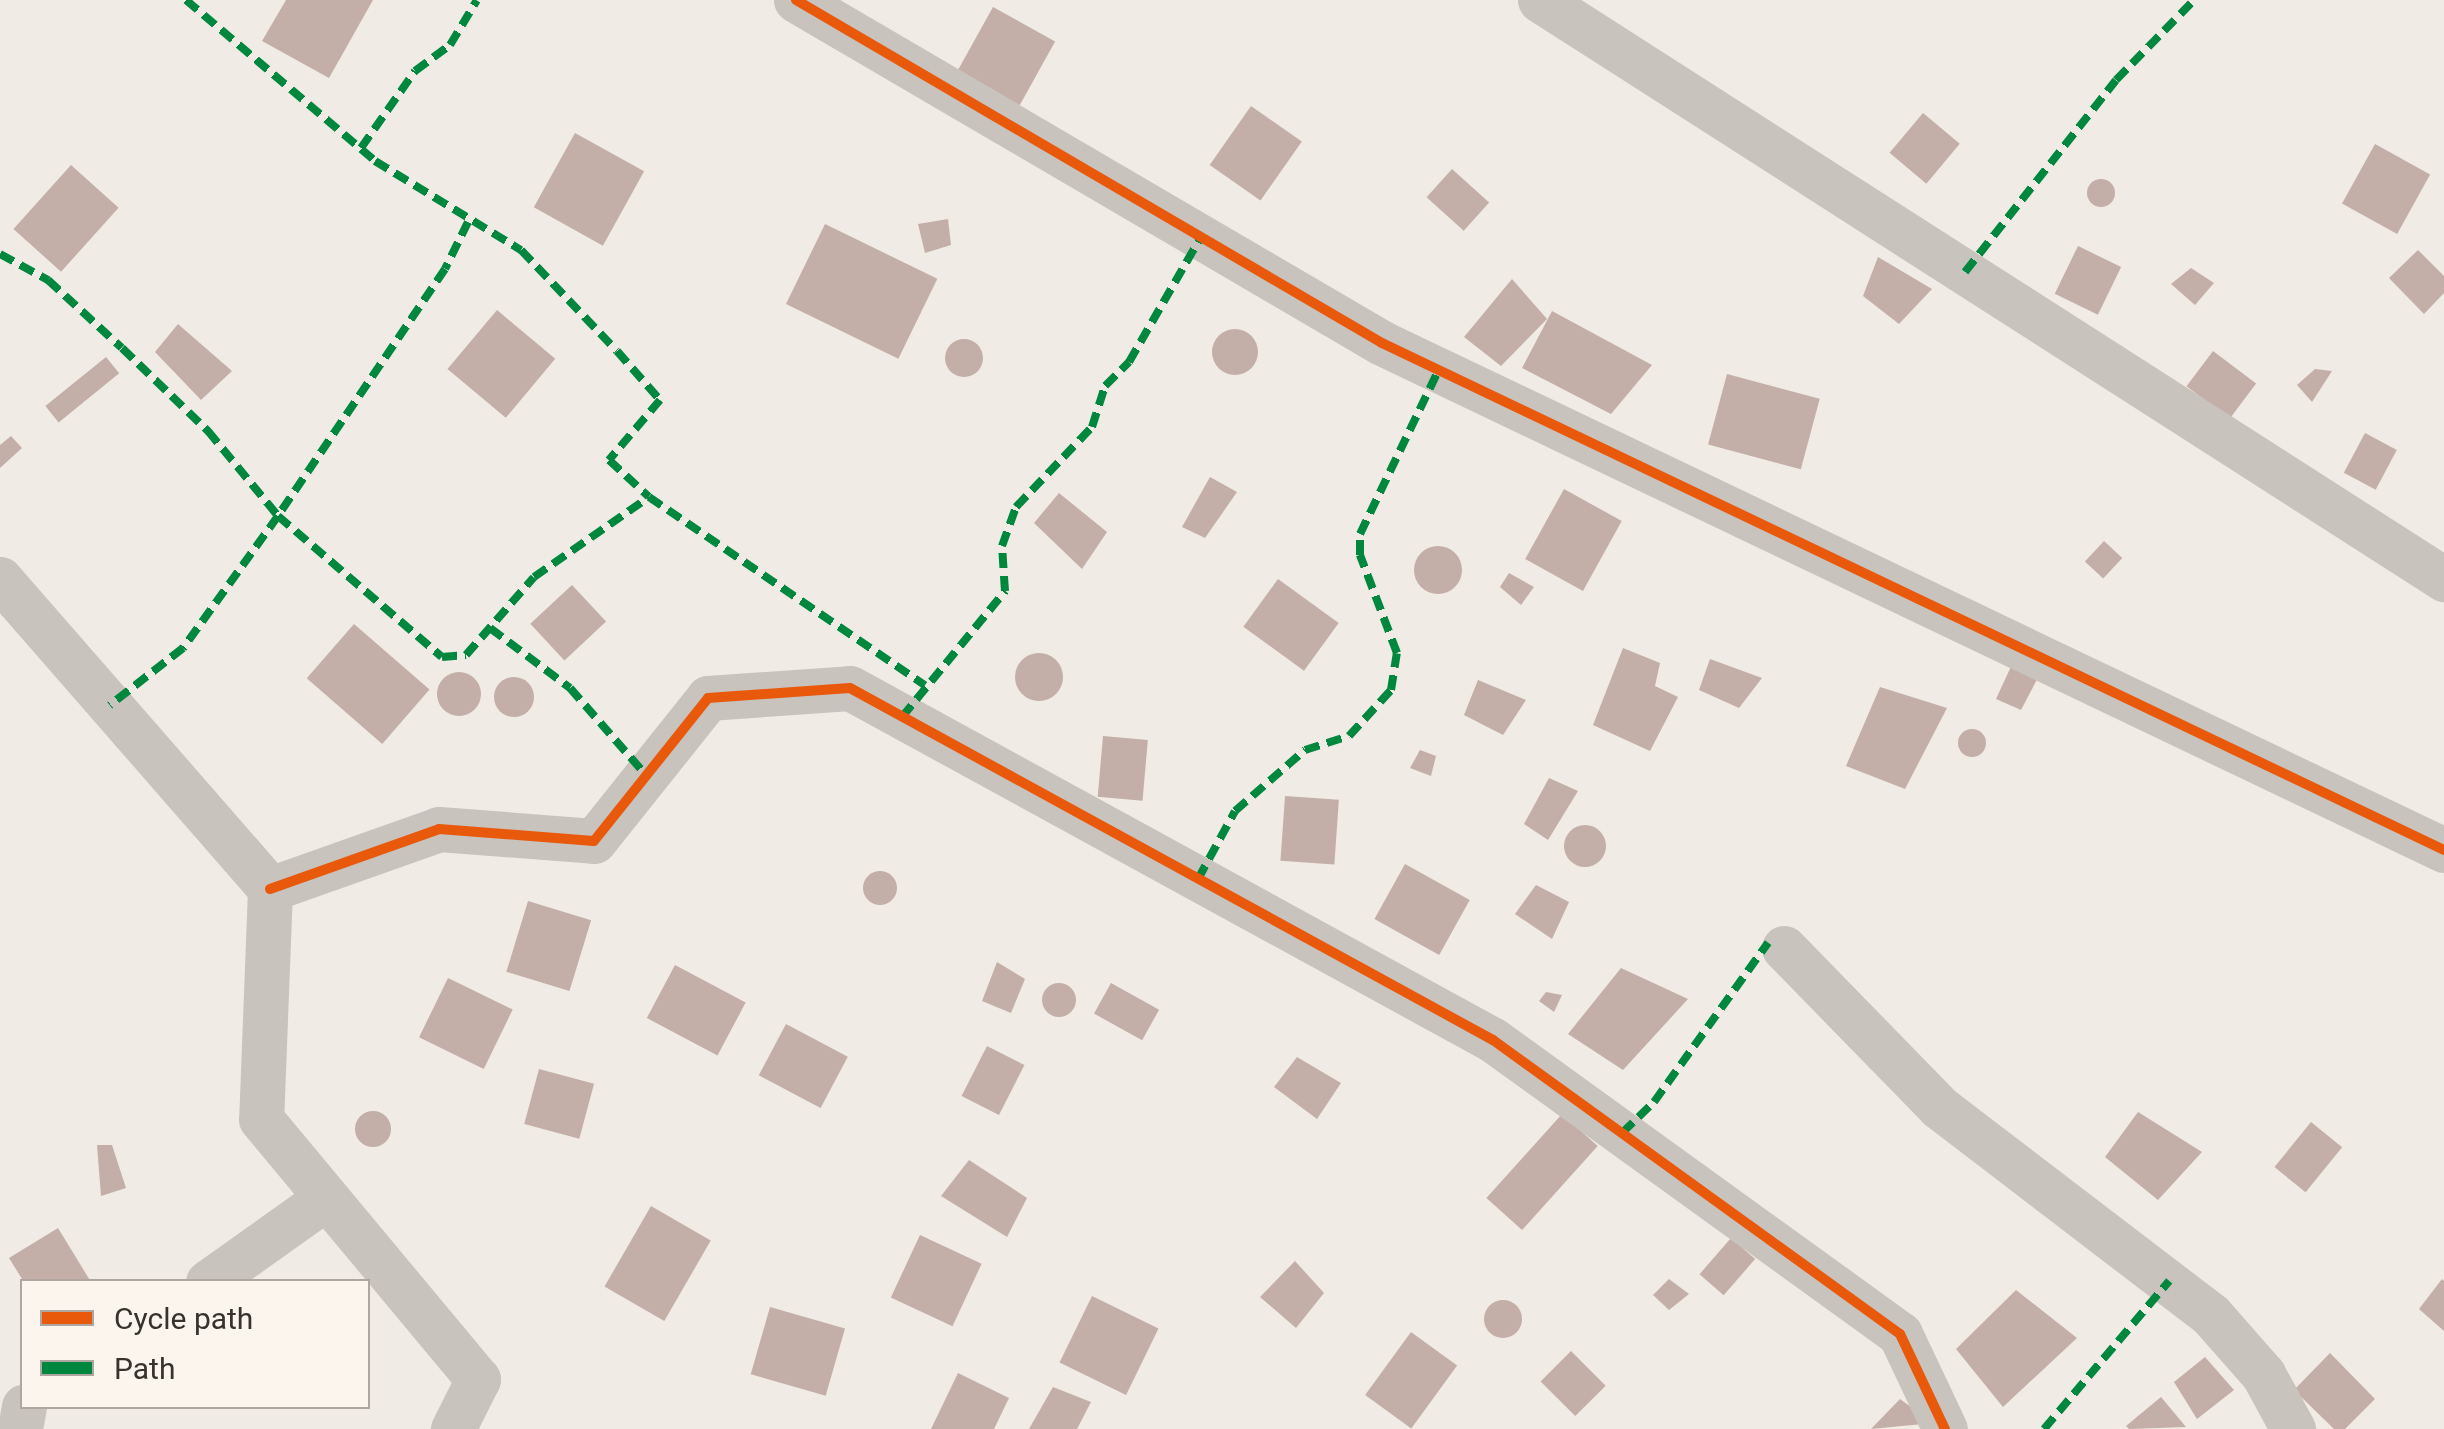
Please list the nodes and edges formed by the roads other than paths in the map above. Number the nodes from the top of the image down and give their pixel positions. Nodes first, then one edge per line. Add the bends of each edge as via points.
1 (796, 0) edge
2 (1540, 0) edge
3 (2444, 578) edge
4 (0, 579) edge
5 (2444, 850) edge
6 (270, 890) junction
7 (1784, 948) dead end
8 (326, 1198) junction
9 (212, 1279) edge
10 (453, 1429) edge
11 (1945, 1429) edge
12 (2293, 1429) edge

1 - 5 street via 1382,342
2 - 3 street
4 - 6 street
6 - 8 street via 261,1119
6 - 11 street via 439,829 594,841 708,698 850,688 1494,1040 1900,1334
7 - 12 street via 1939,1107 2211,1315 2264,1374
8 - 9 street
8 - 10 street via 478,1379

